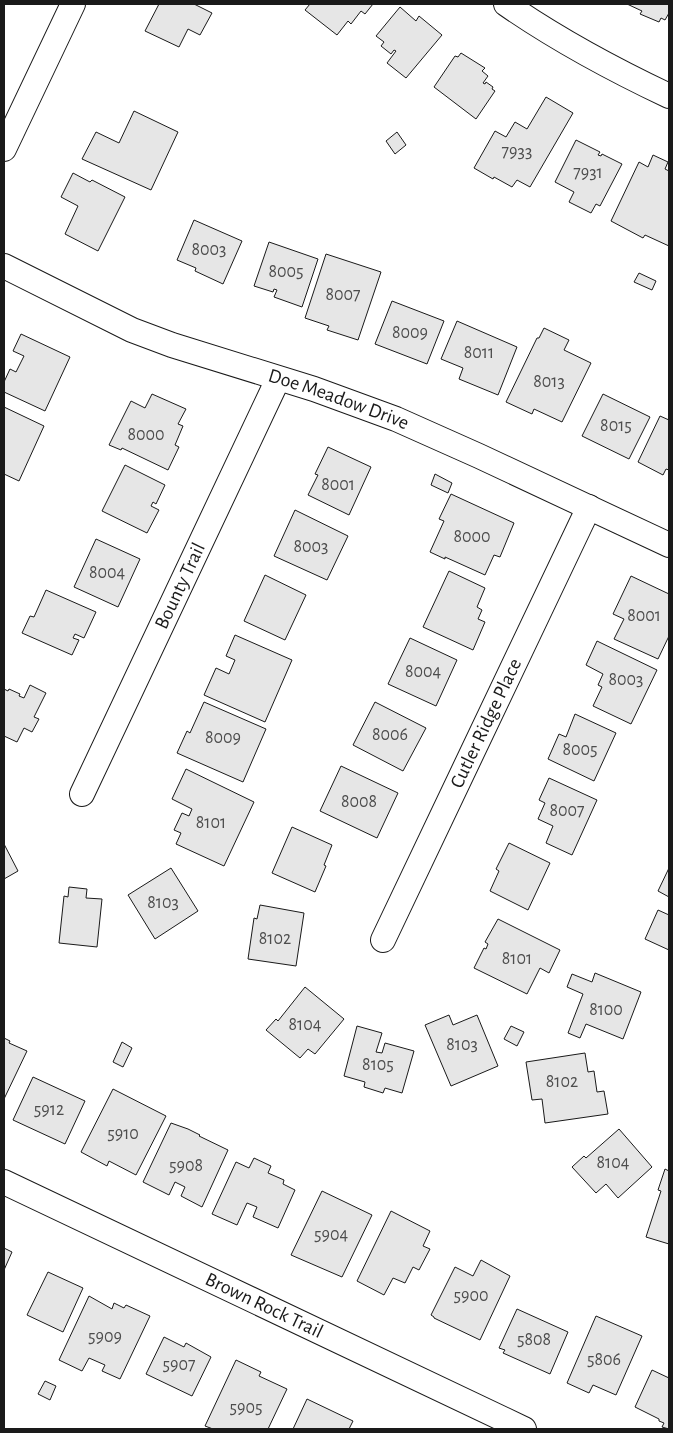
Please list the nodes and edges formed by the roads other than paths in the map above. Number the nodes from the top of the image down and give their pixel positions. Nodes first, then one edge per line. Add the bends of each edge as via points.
1 (73, 4) edge
2 (506, 4) edge
3 (669, 96) edge
4 (4, 149) edge
5 (4, 266) edge
6 (278, 379) junction
7 (588, 507) junction
8 (669, 545) edge
9 (82, 794) dead end
10 (383, 940) dead end
11 (4, 1182) edge
12 (524, 1429) edge

1 - 4 street
2 - 3 street via 569,46
5 - 6 street, Doe Meadow Drive via 132,330
6 - 7 street, Doe Meadow Drive via 396,419
6 - 9 street, Bounty Trail
7 - 8 street, Doe Meadow Drive
7 - 10 street, Cutler Ridge Place
11 - 12 street, Brown Rock Trail

